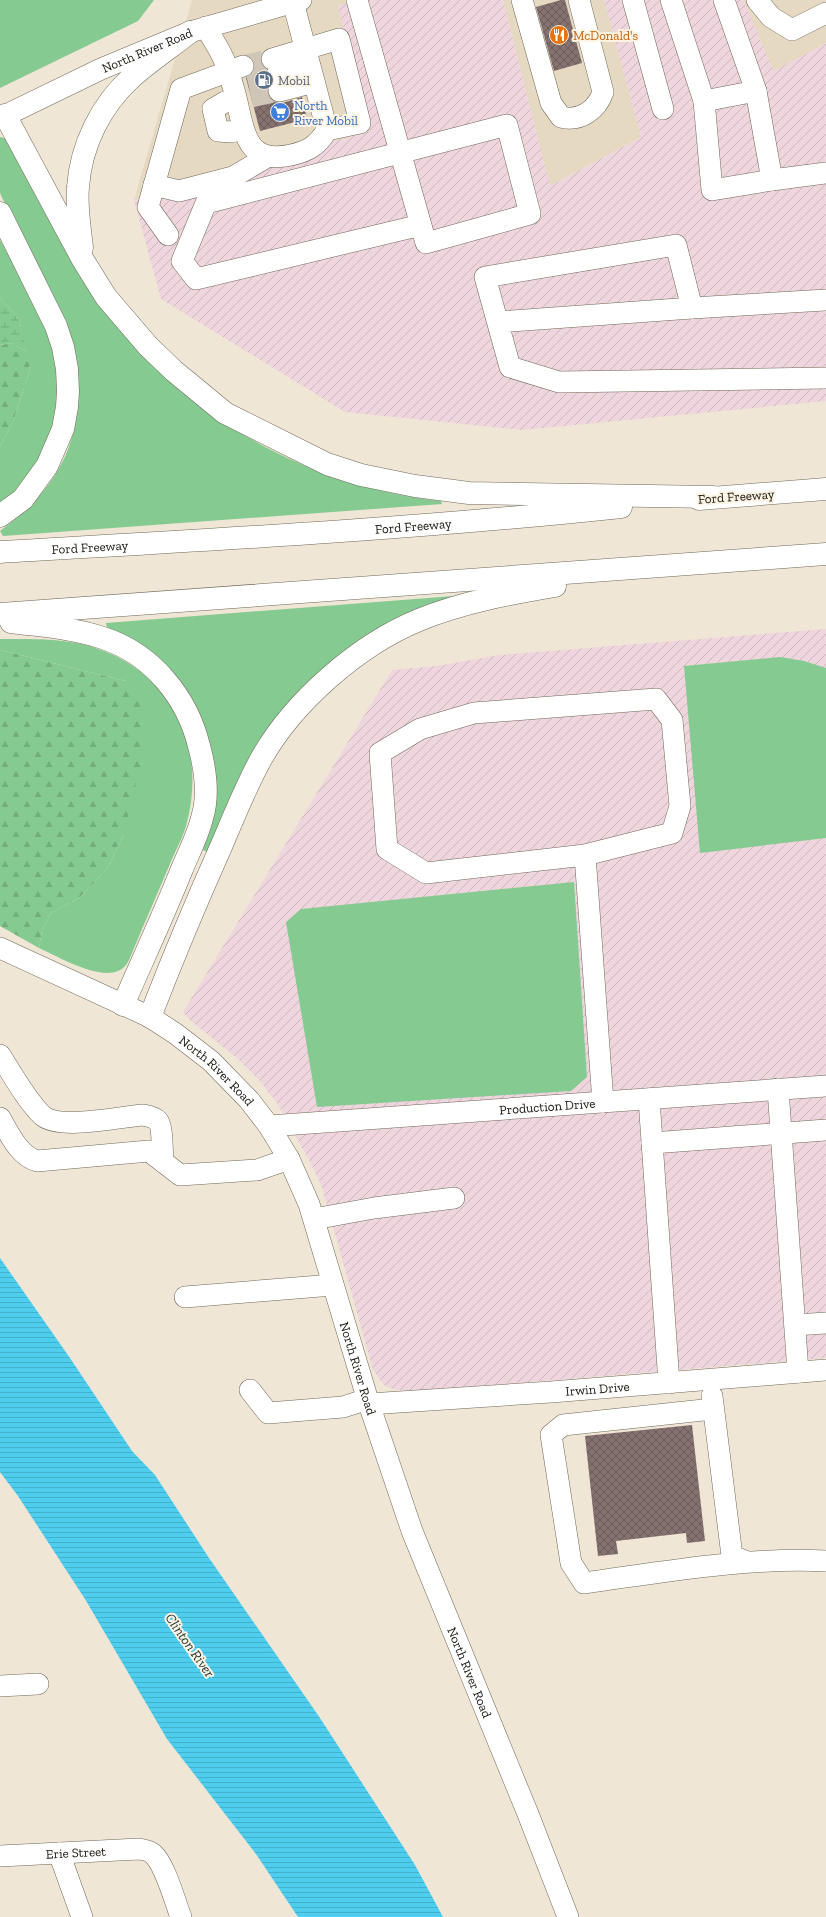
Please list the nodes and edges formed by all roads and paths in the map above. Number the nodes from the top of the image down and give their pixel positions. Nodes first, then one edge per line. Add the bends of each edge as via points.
1 (357, 0) edge
2 (522, 0) edge
3 (579, 0) edge
4 (633, 0) edge
5 (671, 0) edge
6 (724, 0) edge
7 (758, 0) edge
8 (297, 1) edge
9 (248, 7) edge
10 (826, 13) edge
11 (198, 30) junction
12 (310, 66) junction
13 (239, 88) junction
14 (756, 91) junction
15 (704, 101) junction
16 (664, 109) dead end
17 (3, 117) edge
18 (327, 130) junction
19 (400, 153) junction
20 (267, 157) junction
21 (826, 173) edge
22 (772, 180) junction
23 (154, 185) junction
24 (0, 213) edge
25 (421, 225) junction
26 (168, 235) dead end
27 (83, 260) junction
28 (826, 300) edge
29 (692, 308) junction
30 (498, 322) junction
31 (826, 378) edge
32 (826, 489) edge
33 (713, 497) junction
34 (0, 516) edge
35 (0, 552) edge
36 (826, 554) edge
37 (671, 565) junction
38 (0, 614) edge
39 (0, 620) edge
40 (585, 854) junction
41 (0, 948) edge
42 (123, 1005) junction
43 (150, 1017) junction
44 (0, 1055) edge
45 (826, 1086) edge
46 (778, 1090) junction
47 (649, 1099) junction
48 (603, 1102) junction
49 (0, 1118) edge
50 (269, 1126) junction
51 (826, 1130) edge
52 (781, 1134) junction
53 (652, 1143) junction
54 (289, 1159) junction
55 (163, 1162) junction
56 (454, 1198) dead end
57 (314, 1219) junction
58 (334, 1285) junction
59 (185, 1297) dead end
60 (826, 1323) edge
61 (795, 1325) junction
62 (826, 1370) edge
63 (798, 1372) junction
64 (711, 1379) junction
65 (669, 1383) junction
66 (250, 1390) dead end
67 (368, 1401) junction
68 (713, 1409) junction
69 (745, 1561) junction
70 (826, 1561) edge
71 (38, 1684) dead end
72 (0, 1686) edge
73 (59, 1853) junction
74 (0, 1856) edge
75 (82, 1917) edge
76 (181, 1917) edge
77 (568, 1917) edge

1 - 19 street
2 - 3 street via 551,103 561,117 567,118 585,115 592,110 600,102 603,92
4 - 16 street
5 - 15 street
6 - 14 street
7 - 10 street via 771,17 792,30
8 - 9 street, North River Road
8 - 12 street
9 - 11 street, North River Road
11 - 13 street via 226,64
11 - 17 street, North River Road via 101,70
11 - 27 highway via 132,77 113,97 93,128 82,161 78,187
12 - 12 street via 275,75
12 - 18 street
12 - 18 street via 339,39 360,123
13 - 20 street via 238,133
13 - 23 street via 181,89
14 - 15 street
14 - 22 street
15 - 22 street via 712,190
17 - 27 highway
18 - 20 street via 321,141 311,149 279,158
19 - 25 street
19 - 25 street via 507,125 530,214 426,242
19 - 25 street via 206,202 182,261 196,279
20 - 23 street via 233,178 179,191
21 - 22 street
23 - 26 street via 148,207
24 - 34 highway via 56,326 66,361 68,391 63,429 47,466 23,499
27 - 33 highway via 106,297 128,325 200,394 225,412 327,464 361,475 469,493
28 - 29 street
29 - 30 street
29 - 30 street via 676,245 485,277
30 - 31 street via 510,367 559,382
32 - 33 highway, Ford Freeway
33 - 35 highway, Ford Freeway via 528,517 291,535
36 - 37 highway
37 - 38 highway
37 - 43 highway via 480,599 418,620 378,641 324,683 282,728 261,758 187,922
39 - 42 highway via 82,633 130,649 163,676 190,717 198,739 205,781 202,818 168,904
40 - 40 street via 672,833 680,806 672,720 656,699 474,713 420,729 380,753 387,849 426,873
40 - 48 street
41 - 42 street, North River Road
42 - 43 street, North River Road
43 - 50 street, North River Road via 216,1066 249,1100
44 - 55 street via 43,1116 55,1122 68,1123 143,1115 152,1117 158,1121 161,1128
45 - 46 street, Production Drive
46 - 47 street, Production Drive
46 - 52 street
47 - 48 street, Production Drive
47 - 53 street
48 - 50 street, Production Drive
49 - 55 street via 21,1150 31,1159 149,1152
50 - 54 street, North River Road
51 - 52 street
52 - 53 street
52 - 61 street
53 - 65 street
54 - 55 street via 257,1170 180,1176
54 - 57 street, North River Road
56 - 57 street
57 - 58 street, North River Road
58 - 59 street
58 - 67 street, North River Road
60 - 61 street
61 - 63 street
62 - 63 street, Irwin Drive
63 - 64 street, Irwin Drive
64 - 65 street, Irwin Drive
64 - 68 street
65 - 67 street, Irwin Drive
66 - 67 street, Irwin Drive via 268,1413 343,1407
67 - 77 street, North River Road via 412,1531
68 - 69 street via 732,1556
68 - 69 street via 563,1425 550,1435 571,1563 584,1583
69 - 70 street
71 - 72 street
73 - 74 street, Erie Street
73 - 75 street
73 - 76 street, Erie Street via 139,1849 152,1852 161,1863

